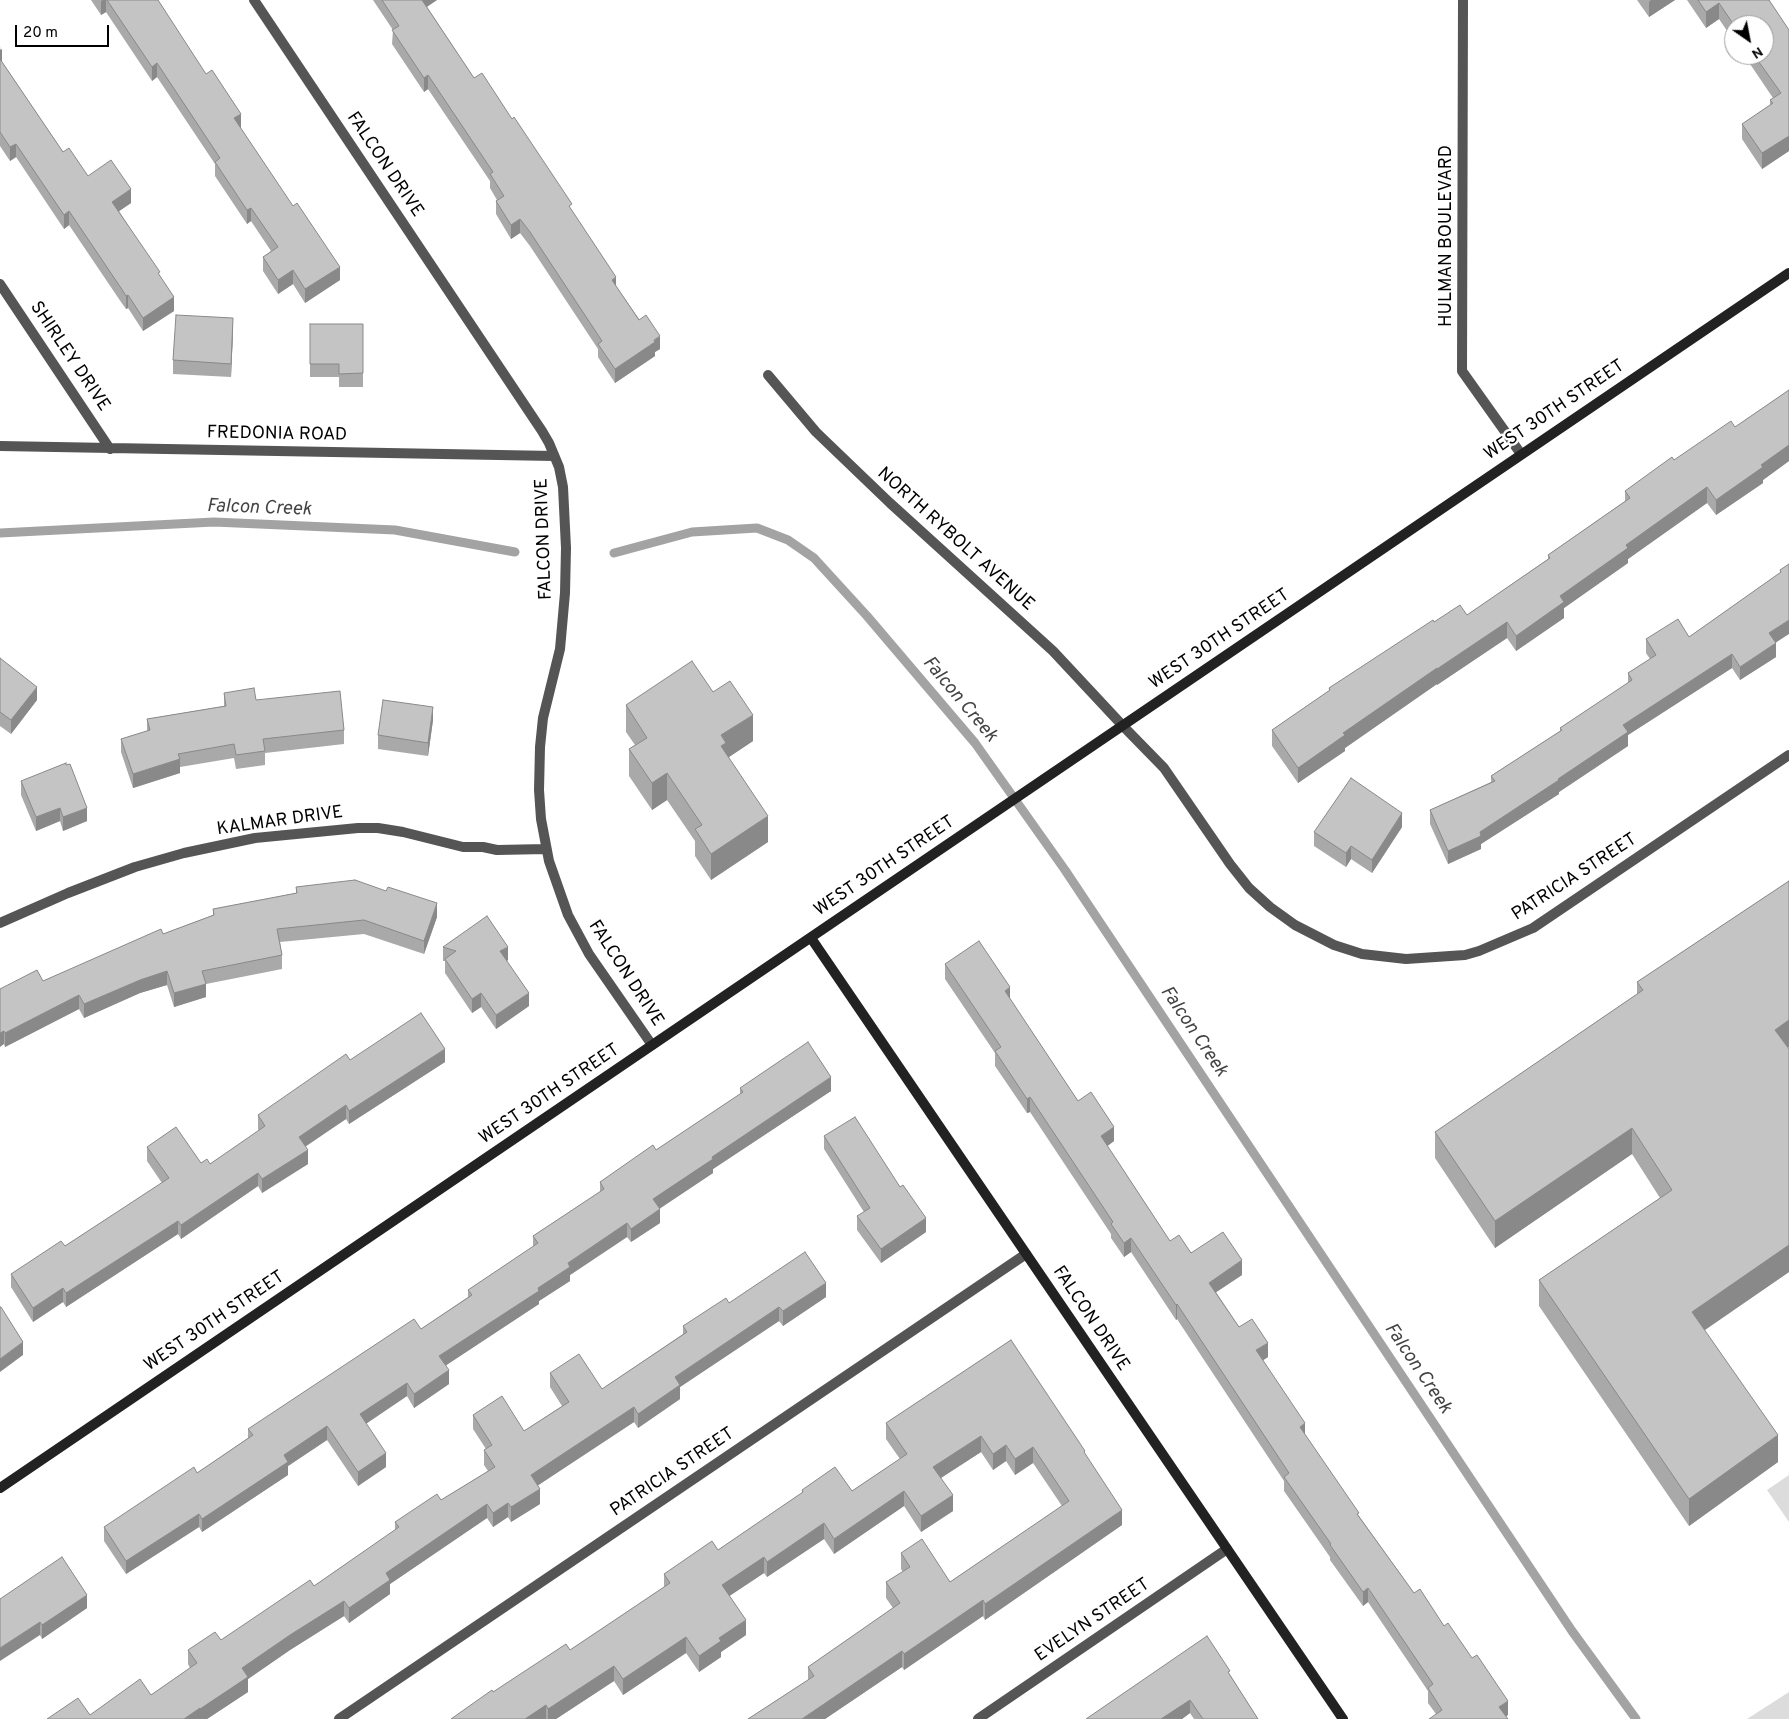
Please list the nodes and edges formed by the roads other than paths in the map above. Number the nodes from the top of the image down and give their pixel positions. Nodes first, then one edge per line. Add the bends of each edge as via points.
1 (254, 0) edge
2 (1463, 0) edge
3 (1789, 273) edge
4 (0, 284) edge
5 (768, 375) dead end
6 (0, 446) edge
7 (110, 449) junction
8 (1521, 454) junction
9 (554, 456) junction
10 (1123, 726) junction
11 (1789, 755) edge
12 (546, 849) junction
13 (0, 923) edge
14 (811, 938) junction
15 (652, 1045) junction
16 (1026, 1254) junction
17 (0, 1488) edge
18 (1227, 1549) junction
19 (339, 1719) edge
20 (978, 1719) edge
21 (1343, 1719) edge

1 - 9 street, FALCON DRIVE via 542,431
2 - 8 street, HULMAN BOULEVARD via 1462,371
3 - 8 main road, WEST 30TH STREET
4 - 7 street, SHIRLEY DRIVE
5 - 10 street, NORTH RYBOLT AVENUE via 823,438 890,504 1053,651
6 - 7 street, FREDONIA ROAD
7 - 9 street, FREDONIA ROAD
8 - 10 main road, WEST 30TH STREET
9 - 12 street, FALCON DRIVE via 563,486 566,548 560,649 543,718 540,747 539,790
10 - 11 street, PATRICIA STREET via 1164,768 1230,864 1270,908 1295,926 1334,944 1362,954 1406,960 1465,955 1534,928
10 - 14 main road, WEST 30TH STREET
12 - 13 street, KALMAR DRIVE via 463,847 378,828 255,838 184,853 135,868
12 - 15 street, FALCON DRIVE via 580,940
14 - 15 main road, WEST 30TH STREET
14 - 16 main road, FALCON DRIVE
15 - 17 main road, WEST 30TH STREET
16 - 18 main road, FALCON DRIVE
16 - 19 street, PATRICIA STREET
18 - 20 street, EVELYN STREET
18 - 21 main road, FALCON DRIVE

